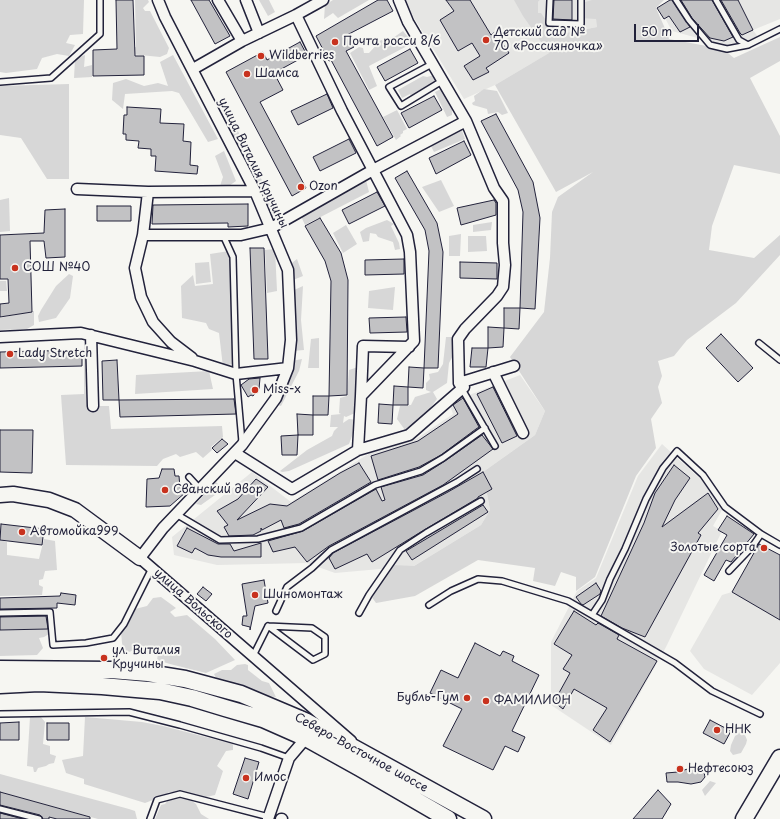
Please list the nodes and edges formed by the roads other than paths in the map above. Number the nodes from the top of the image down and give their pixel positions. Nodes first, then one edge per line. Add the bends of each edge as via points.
1 (100, 0) edge
2 (158, 0) edge
3 (218, 0) edge
4 (246, 0) edge
5 (399, 0) edge
6 (550, 0) edge
7 (580, 0) edge
8 (676, 0) edge
9 (716, 0) edge
10 (316, 2) edge
11 (296, 15) junction
12 (780, 29) edge
13 (259, 33) junction
14 (242, 41) junction
15 (748, 45) junction
16 (432, 64) junction
17 (193, 69) junction
18 (442, 81) junction
19 (0, 82) edge
20 (466, 121) junction
21 (373, 170) junction
22 (77, 189) dead end
23 (255, 191) junction
24 (148, 192) junction
25 (271, 228) junction
26 (143, 235) junction
27 (223, 235) junction
28 (91, 335) junction
29 (0, 338) edge
30 (759, 343) dead end
31 (409, 347) junction
32 (780, 360) edge
33 (195, 361) junction
34 (514, 366) dead end
35 (288, 368) junction
36 (493, 372) junction
37 (236, 374) junction
38 (460, 386) junction
39 (360, 396) junction
40 (93, 406) dead end
41 (485, 428) junction
42 (523, 433) dead end
43 (242, 445) junction
44 (495, 446) dead end
45 (358, 450) junction
46 (235, 453) junction
47 (478, 469) dead end
48 (189, 477) dead end
49 (200, 489) junction
50 (0, 495) edge
51 (481, 501) dead end
52 (176, 514) junction
53 (761, 534) junction
54 (780, 545) edge
55 (140, 558) junction
56 (152, 568) junction
57 (729, 571) dead end
58 (429, 605) dead end
59 (276, 611) dead end
60 (0, 613) edge
61 (359, 613) dead end
62 (592, 615) junction
63 (268, 626) junction
64 (253, 656) junction
65 (0, 669) edge
66 (0, 685) edge
67 (0, 714) edge
68 (760, 714) dead end
69 (306, 738) junction
70 (366, 754) junction
71 (289, 758) junction
72 (780, 758) edge
73 (0, 809) edge
74 (268, 818) edge
75 (39, 819) edge
76 (150, 819) edge
77 (448, 819) edge
78 (483, 819) edge
79 (744, 819) edge

1 - 19 lane via 100,34 52,78
2 - 17 street, улица Виталия Кручины
3 - 14 street
4 - 13 street
5 - 16 street via 408,22
6 - 7 lane via 549,24 581,24
8 - 15 lane via 710,45 727,49
9 - 15 lane via 739,40
10 - 11 street
11 - 13 street
11 - 21 street
12 - 15 lane
13 - 14 street
14 - 17 street
16 - 18 street
16 - 18 lane via 389,87 401,106
17 - 23 street, улица Виталия Кручины
18 - 20 street
20 - 21 street
20 - 38 street via 494,188 503,201 505,265 503,287 498,296 458,339
21 - 25 street
21 - 31 street via 407,235 414,341
22 - 24 street
23 - 24 street
23 - 25 street, улица Виталия Кручины
24 - 26 street
25 - 27 street
25 - 35 street, улица Виталия Кручины via 288,270 291,340
26 - 27 street
26 - 33 street via 135,268 140,296 153,322 171,342
27 - 37 lane via 233,257
28 - 29 street via 81,333
28 - 33 street
28 - 40 street
30 - 32 lane
31 - 39 street
31 - 39 street via 364,346
33 - 37 street
34 - 36 street
35 - 37 street
35 - 43 street, улица Виталия Кручины via 276,398
36 - 38 street
36 - 42 street
37 - 43 lane
38 - 41 lane
38 - 45 street via 409,435
39 - 45 street
41 - 44 lane
41 - 52 lane via 421,471 375,485 301,528 258,539 220,540
43 - 46 street, улица Виталия Кручины
45 - 46 street via 292,489
46 - 49 street, улица Виталия Кручины
47 - 59 lane via 331,550 287,587
48 - 49 lane
49 - 52 street, улица Виталия Кручины
50 - 55 main road, улица Вольского via 13,494 49,500 75,510
51 - 61 lane via 400,550
52 - 55 street, улица Виталия Кручины
53 - 54 lane
53 - 57 lane
53 - 62 lane via 725,507 703,475 677,451 646,498 602,600
55 - 56 street, улица Вольского
56 - 60 lane via 124,624 113,638 53,645 50,612
56 - 64 street, улица Вольского
58 - 62 lane via 451,591 478,579 502,581 568,601
62 - 68 lane via 675,663 712,691
63 - 63 lane via 312,628 325,637 325,654 313,660
63 - 64 lane
64 - 70 street, улица Вольского
65 - 70 main road, Северо-Восточное шоссе via 111,670 185,679 248,697 305,721
66 - 69 main road, Северо-Восточное шоссе via 102,686 160,691 263,719
67 - 71 lane via 130,712
69 - 71 street
69 - 77 main road, Северо-Восточное шоссе
70 - 78 main road, Северо-Восточное шоссе
71 - 74 street
72 - 79 main road
73 - 75 lane
74 - 76 lane via 180,794 157,800

